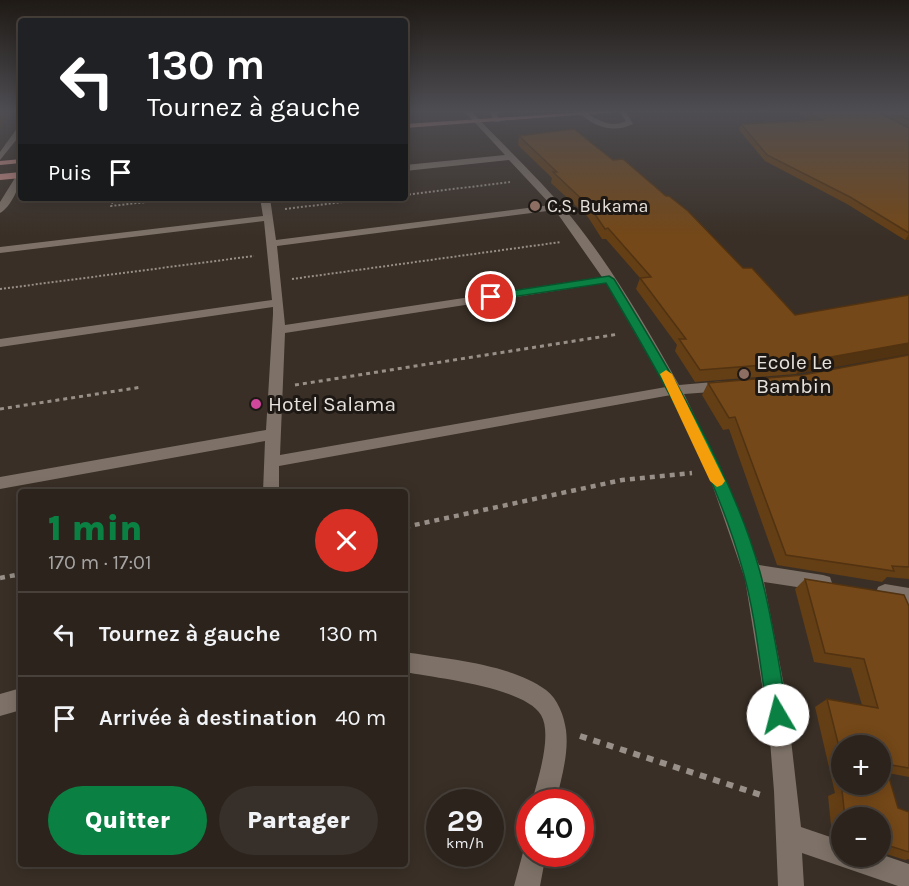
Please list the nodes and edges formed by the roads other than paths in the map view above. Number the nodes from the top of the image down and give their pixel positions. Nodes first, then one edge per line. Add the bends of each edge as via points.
1 (510, 153) edge
2 (513, 157) junction
3 (18, 161) edge
4 (0, 163) edge
5 (408, 168) edge
6 (18, 175) edge
7 (0, 177) edge
8 (18, 180) edge
9 (556, 207) junction
10 (266, 209) edge
11 (0, 210) edge
12 (272, 249) junction
13 (0, 250) edge
14 (609, 279) junction
15 (278, 303) junction
16 (279, 330) junction
17 (0, 343) edge
18 (738, 385) edge
19 (674, 390) junction
20 (272, 434) junction
21 (271, 462) junction
22 (0, 483) edge
23 (271, 489) edge
24 (752, 572) junction
25 (842, 586) edge
26 (864, 590) edge
27 (909, 597) edge
28 (408, 663) edge
29 (18, 700) edge
30 (0, 705) edge
31 (547, 789) edge
32 (790, 836) junction
33 (831, 850) edge
34 (531, 867) edge
35 (880, 867) edge
36 (909, 877) edge
37 (527, 886) edge
38 (791, 886) edge

1 - 2 street
2 - 5 street
2 - 9 street
3 - 4 main road
6 - 7 main road
8 - 11 street
9 - 12 street
9 - 14 street
10 - 12 street
10 - 13 street
12 - 15 street
14 - 16 street
14 - 19 street
15 - 16 street
15 - 17 street
16 - 20 street
18 - 19 street
19 - 21 street
19 - 24 street via 713,471
20 - 21 street
20 - 22 street
21 - 23 street
24 - 25 street
24 - 32 street via 772,673
26 - 27 street
28 - 31 street via 516,684 548,706 554,728 554,756
29 - 30 street
32 - 33 street
32 - 38 street
34 - 37 street
35 - 36 street

